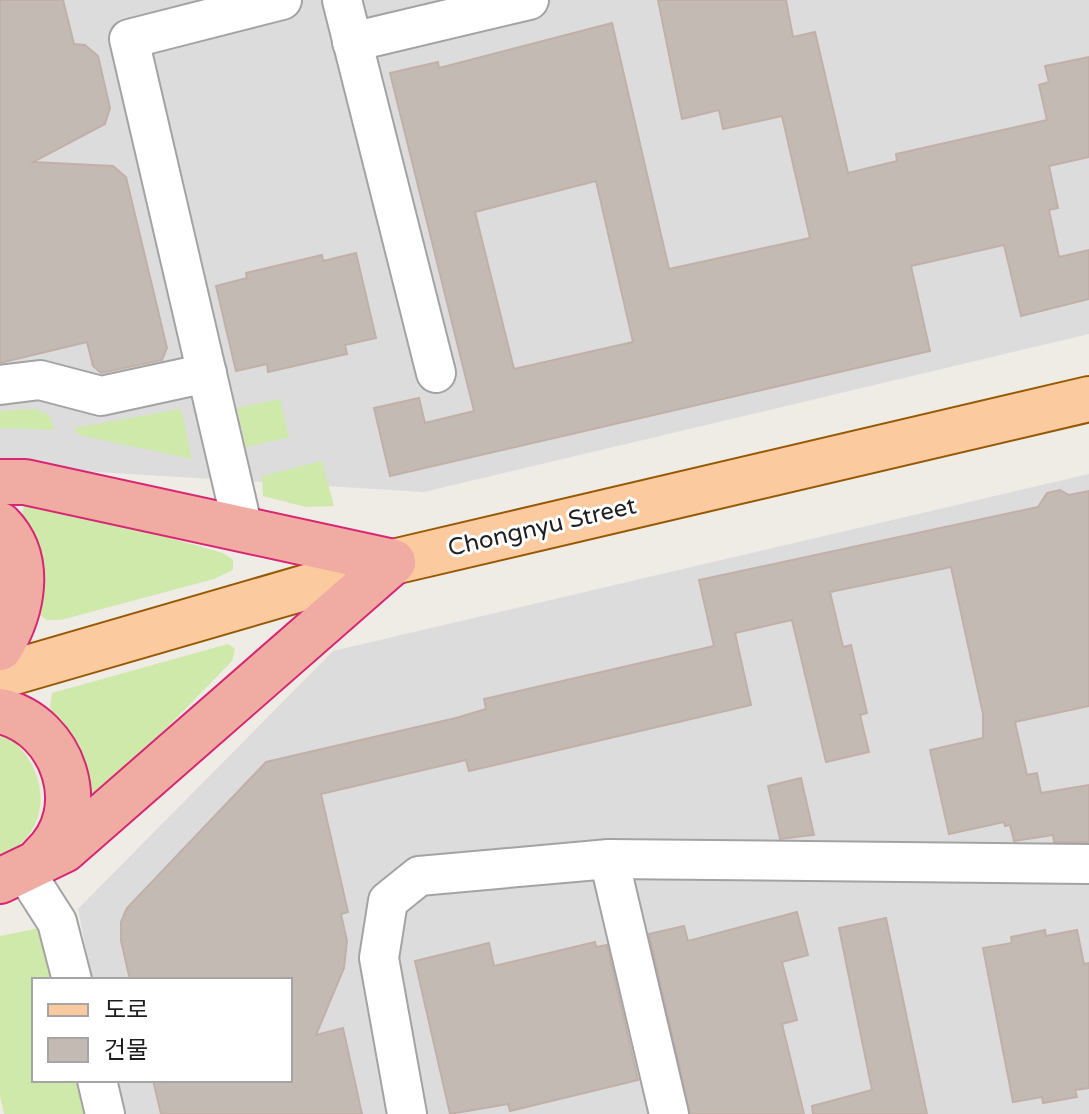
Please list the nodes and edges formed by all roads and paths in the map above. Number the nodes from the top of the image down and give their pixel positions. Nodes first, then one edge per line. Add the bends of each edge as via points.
1 (282, 0) edge
2 (342, 0) edge
3 (529, 0) edge
4 (352, 42) junction
5 (207, 373) junction
6 (436, 373) dead end
7 (0, 385) edge
8 (1089, 399) edge
9 (0, 482) edge
10 (0, 525) edge
11 (243, 529) junction
12 (393, 562) junction
13 (0, 648) edge
14 (0, 676) edge
15 (0, 711) edge
16 (609, 859) junction
17 (1089, 864) edge
18 (13, 876) edge
19 (71, 978) edge
20 (97, 1082) edge
21 (105, 1114) edge
22 (407, 1114) edge
23 (669, 1114) edge

1 - 5 street via 129,39
2 - 4 street
3 - 4 street
4 - 6 street
5 - 7 street via 101,396 40,380
5 - 11 street
8 - 12 main road, Chongnyu Street
9 - 11 highway via 25,482
10 - 13 highway via 19,561 22,591 16,621
11 - 12 highway
12 - 14 main road, Chongnyu Street
12 - 18 highway via 64,850
15 - 18 highway via 39,729 67,776 69,804 62,831 46,854
16 - 17 street
16 - 22 street via 419,876 388,901 379,958
16 - 23 street
18 - 19 street via 57,922
20 - 21 street

